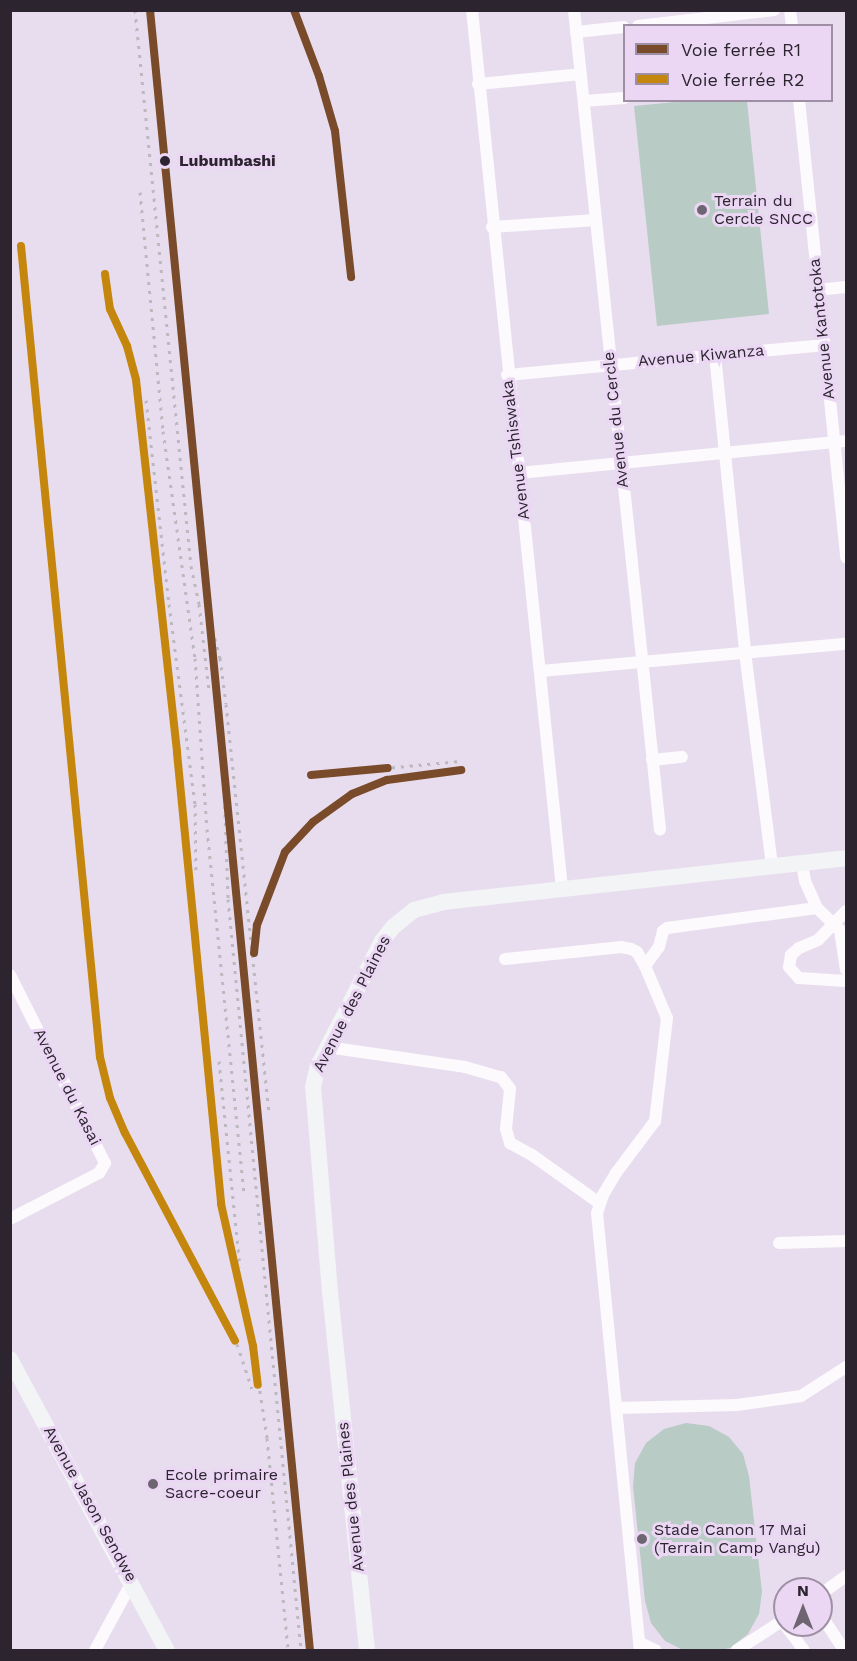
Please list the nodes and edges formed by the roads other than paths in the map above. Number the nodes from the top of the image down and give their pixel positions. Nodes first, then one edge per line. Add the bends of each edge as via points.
1 (472, 10) edge
2 (574, 10) edge
3 (774, 10) edge
4 (683, 19) edge
5 (651, 24) edge
6 (623, 27) edge
7 (576, 32) junction
8 (581, 74) junction
9 (478, 84) junction
10 (623, 98) edge
11 (584, 101) junction
12 (799, 102) edge
13 (596, 220) junction
14 (492, 227) junction
15 (846, 287) edge
16 (817, 290) junction
17 (823, 345) junction
18 (715, 355) junction
19 (611, 365) junction
20 (507, 375) junction
21 (840, 441) edge
22 (726, 452) junction
23 (621, 462) junction
24 (519, 472) junction
25 (846, 539) edge
26 (846, 558) edge
27 (846, 644) edge
28 (745, 652) junction
29 (641, 662) junction
30 (541, 671) junction
31 (682, 757) dead end
32 (652, 760) junction
33 (660, 829) dead end
34 (846, 858) edge
35 (802, 864) junction
36 (772, 866) junction
37 (562, 888) junction
38 (817, 908) junction
39 (846, 910) edge
40 (833, 923) junction
41 (505, 959) dead end
42 (645, 966) junction
43 (846, 970) edge
44 (10, 975) edge
45 (846, 981) edge
46 (327, 1047) junction
47 (599, 1203) junction
48 (10, 1219) edge
49 (846, 1240) edge
50 (779, 1243) dead end
51 (10, 1359) edge
52 (846, 1367) edge
53 (616, 1408) junction
54 (846, 1576) edge
55 (132, 1582) junction
56 (833, 1585) edge
57 (773, 1627) edge
58 (833, 1633) edge
59 (795, 1637) edge
60 (640, 1647) edge
61 (95, 1650) edge
62 (167, 1650) edge
63 (367, 1650) edge
64 (655, 1650) edge
65 (737, 1650) edge
66 (804, 1650) edge
67 (844, 1650) edge

1 - 9 street, Avenue Tshiswaka
2 - 7 street, Avenue du Cercle
3 - 4 street
4 - 5 street
6 - 7 street
7 - 8 street, Avenue du Cercle
8 - 9 street
8 - 11 street, Avenue du Cercle
9 - 14 street, Avenue Tshiswaka
10 - 11 street
11 - 13 street, Avenue du Cercle
12 - 16 street, Avenue Kantotoka
13 - 14 street
13 - 19 street, Avenue du Cercle
14 - 20 street, Avenue Tshiswaka
15 - 16 street
16 - 17 street, Avenue Kantotoka
17 - 18 street, Avenue Kiwanza
17 - 21 street, Avenue Kantotoka
18 - 19 street, Avenue Kiwanza
18 - 22 street
19 - 20 street, Avenue Kiwanza
19 - 23 street, Avenue du Cercle
20 - 24 street, Avenue Tshiswaka
21 - 22 street
21 - 25 street, Avenue Kantotoka
22 - 23 street
22 - 28 street
23 - 24 street
23 - 29 street, Avenue du Cercle
24 - 30 street, Avenue Tshiswaka
25 - 26 street, Avenue Kantotoka
27 - 28 street
28 - 29 street
28 - 36 street
29 - 30 street
29 - 32 street, Avenue du Cercle
30 - 37 street, Avenue Tshiswaka
31 - 32 street
32 - 33 street, Avenue du Cercle
34 - 35 street, Avenue des Plaines
35 - 36 street, Avenue des Plaines
35 - 38 street
36 - 37 street, Avenue des Plaines
37 - 46 street, Avenue des Plaines via 443,902 405,916 382,941
38 - 40 street
38 - 42 street via 667,928
39 - 40 street
40 - 43 street via 842,935
40 - 45 street via 818,940 791,956 789,967 799,978
41 - 42 street via 626,947 637,952
42 - 47 street via 667,1018 657,1113 651,1129 616,1173
44 - 48 street, Avenue du Kasai via 105,1163 99,1173
46 - 47 street via 465,1067 501,1077 510,1089 506,1129 510,1143
46 - 63 street, Avenue des Plaines via 314,1076 313,1096
47 - 53 street
49 - 50 street
51 - 55 street, Avenue Jason Sendwe
52 - 53 street via 801,1396 737,1405
53 - 60 street
54 - 56 street
55 - 61 street
55 - 62 street, Avenue Jason Sendwe
57 - 65 street
58 - 67 street
59 - 66 street
60 - 64 street

